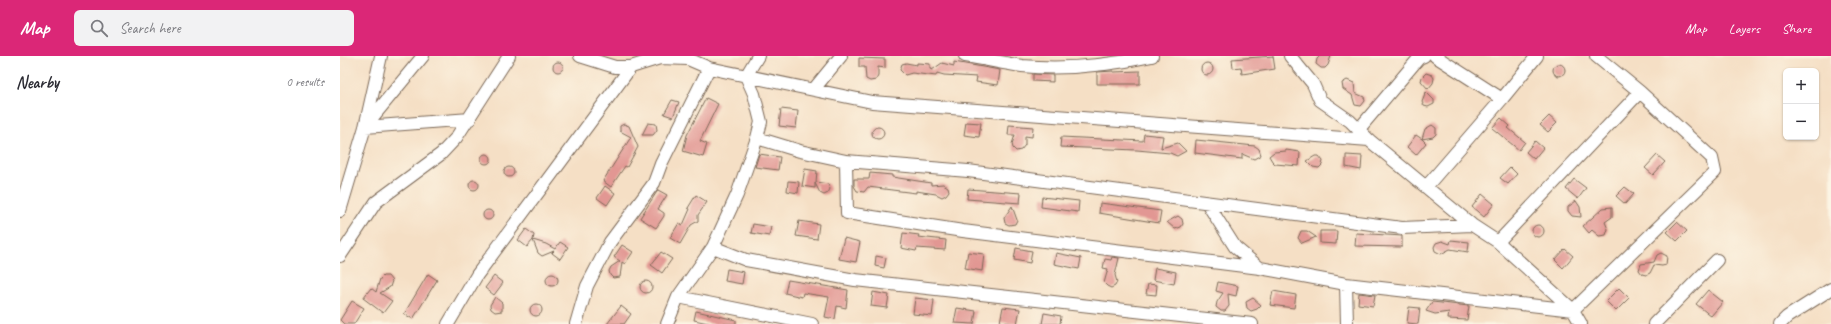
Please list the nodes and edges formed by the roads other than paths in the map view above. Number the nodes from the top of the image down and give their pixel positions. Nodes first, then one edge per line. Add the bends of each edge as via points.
1 (381, 56) edge
2 (423, 56) edge
3 (508, 56) edge
4 (580, 56) edge
5 (624, 56) edge
6 (758, 56) edge
7 (841, 56) edge
8 (965, 56) edge
9 (1152, 56) edge
10 (1290, 56) edge
11 (1424, 56) edge
12 (1435, 56) edge
13 (1537, 56) edge
14 (1596, 56) edge
15 (689, 58) edge
16 (616, 67) junction
17 (631, 67) junction
18 (709, 68) junction
19 (746, 76) junction
20 (814, 89) junction
21 (1640, 92) junction
22 (1502, 99) junction
23 (470, 119) junction
24 (365, 127) junction
25 (1359, 129) junction
26 (757, 138) junction
27 (1369, 140) junction
28 (846, 161) junction
29 (1426, 187) junction
30 (1207, 203) junction
31 (340, 211) edge
32 (1472, 225) junction
33 (1498, 242) junction
34 (713, 247) junction
35 (340, 256) edge
36 (1717, 260) dead end
37 (1260, 268) junction
38 (1346, 284) junction
39 (1831, 289) edge
40 (678, 297) junction
41 (1573, 310) junction
42 (448, 324) edge
43 (576, 324) edge
44 (667, 324) edge
45 (812, 324) edge
46 (1252, 324) edge
47 (1347, 324) edge
48 (1581, 324) edge
49 (1654, 324) edge
50 (1780, 324) edge

1 - 24 street
2 - 24 street
3 - 23 street
4 - 16 street
5 - 16 street
6 - 19 street
7 - 20 street
8 - 9 street via 1023,66 1074,66 1123,62
10 - 25 street via 1313,84 1320,100
11 - 25 street via 1419,58
12 - 22 street
13 - 22 street
14 - 21 street
15 - 17 street via 660,58
15 - 18 street
16 - 17 street
17 - 42 street via 477,275
18 - 19 street
18 - 43 street via 654,183 610,242 587,286
19 - 20 street
19 - 26 street via 754,94 761,122
20 - 27 street via 872,102
21 - 33 street
21 - 41 street via 1712,158 1715,172
22 - 29 street
23 - 24 street
23 - 35 street via 441,154 376,202
24 - 31 street
25 - 27 street
26 - 28 street
26 - 34 street via 737,195
27 - 29 street
28 - 30 street via 968,171
28 - 37 street via 847,213 963,231
29 - 32 street
30 - 32 street via 1402,228
30 - 37 street via 1235,247
32 - 33 street
33 - 41 street
34 - 40 street
34 - 46 street via 746,260 855,280
36 - 49 street
37 - 38 street
38 - 41 street
38 - 47 street
39 - 50 street
40 - 44 street
40 - 45 street
41 - 48 street

